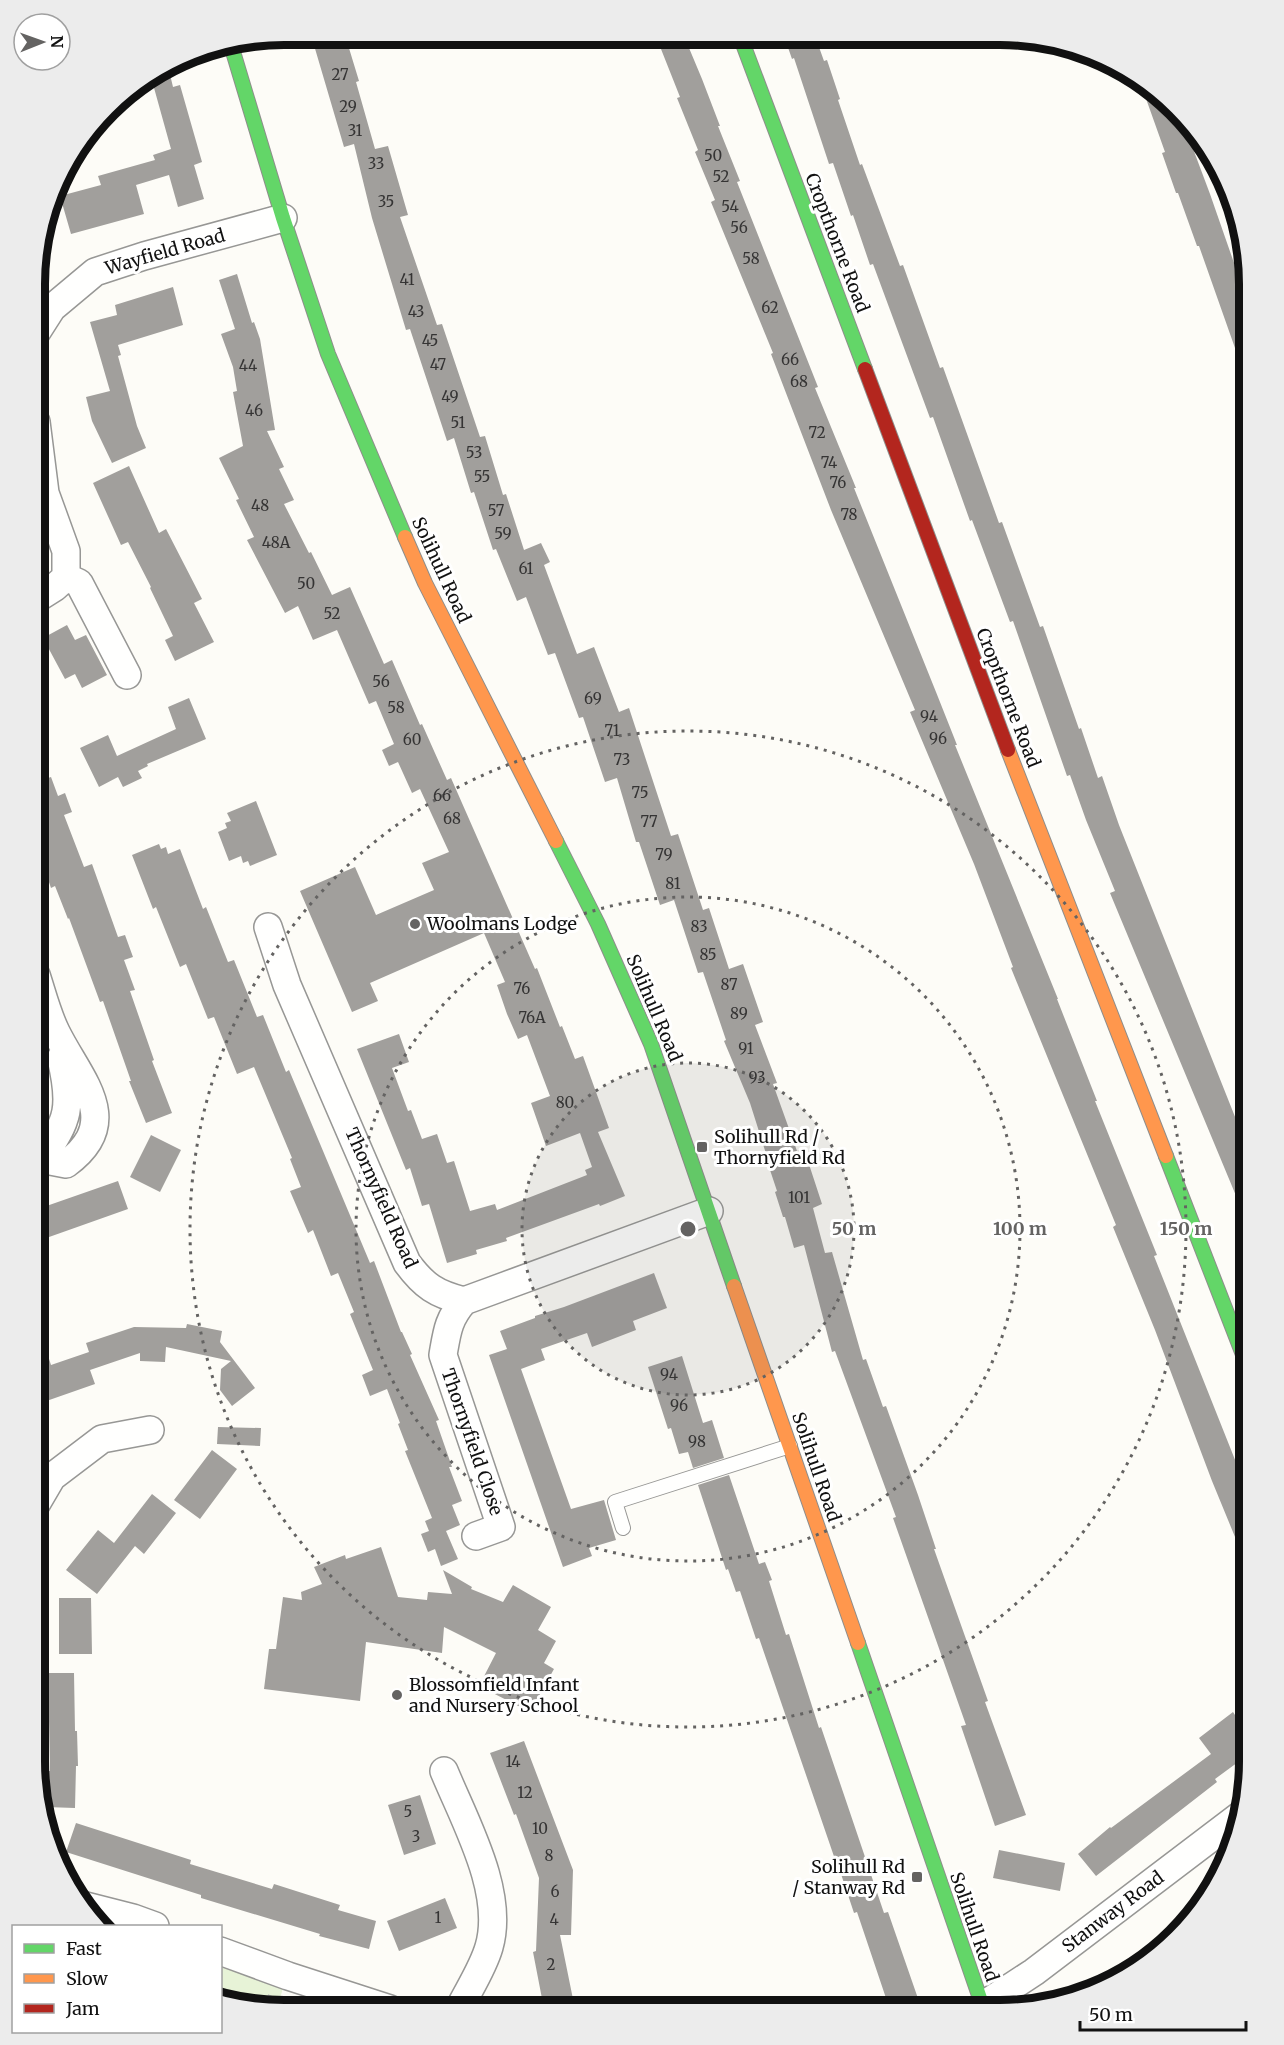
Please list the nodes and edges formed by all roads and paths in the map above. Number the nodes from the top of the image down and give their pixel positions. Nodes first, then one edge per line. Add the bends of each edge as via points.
1 (743, 45) edge
2 (233, 51) edge
3 (283, 218) junction
4 (45, 319) edge
5 (45, 493) edge
6 (66, 577) junction
7 (45, 593) edge
8 (127, 675) dead end
9 (268, 927) dead end
10 (45, 1001) edge
11 (45, 1161) edge
12 (709, 1211) junction
13 (464, 1301) junction
14 (1239, 1344) edge
15 (150, 1430) dead end
16 (790, 1446) junction
17 (45, 1489) edge
18 (623, 1528) dead end
19 (476, 1536) dead end
20 (444, 1771) dead end
21 (1231, 1822) edge
22 (95, 1908) edge
23 (152, 1925) edge
24 (222, 1952) edge
25 (362, 2000) edge
26 (463, 2000) edge
27 (980, 2000) edge
28 (994, 2000) edge

1 - 14 street, Cropthorne Road via 987,695
2 - 3 street, Solihull Road
3 - 4 street, Wayfield Road via 95,272 52,308
3 - 12 street, Solihull Road via 328,354 374,465 425,583 598,924 651,1044
5 - 6 street via 66,551
6 - 7 street
6 - 8 street via 79,583
9 - 13 street, Thornyfield Road via 286,985 407,1263 433,1290
10 - 11 street via 55,1030 93,1098 94,1127 90,1142 66,1164
12 - 13 street
12 - 16 street, Solihull Road
13 - 19 street, Thornyfield Close via 453,1314 443,1355 501,1527
15 - 17 street via 102,1439 52,1477
16 - 18 lane via 615,1502
16 - 27 street, Solihull Road
20 - 26 street via 490,1886 493,1912 489,1948
21 - 28 street, Stanway Road
22 - 23 street
24 - 25 street

